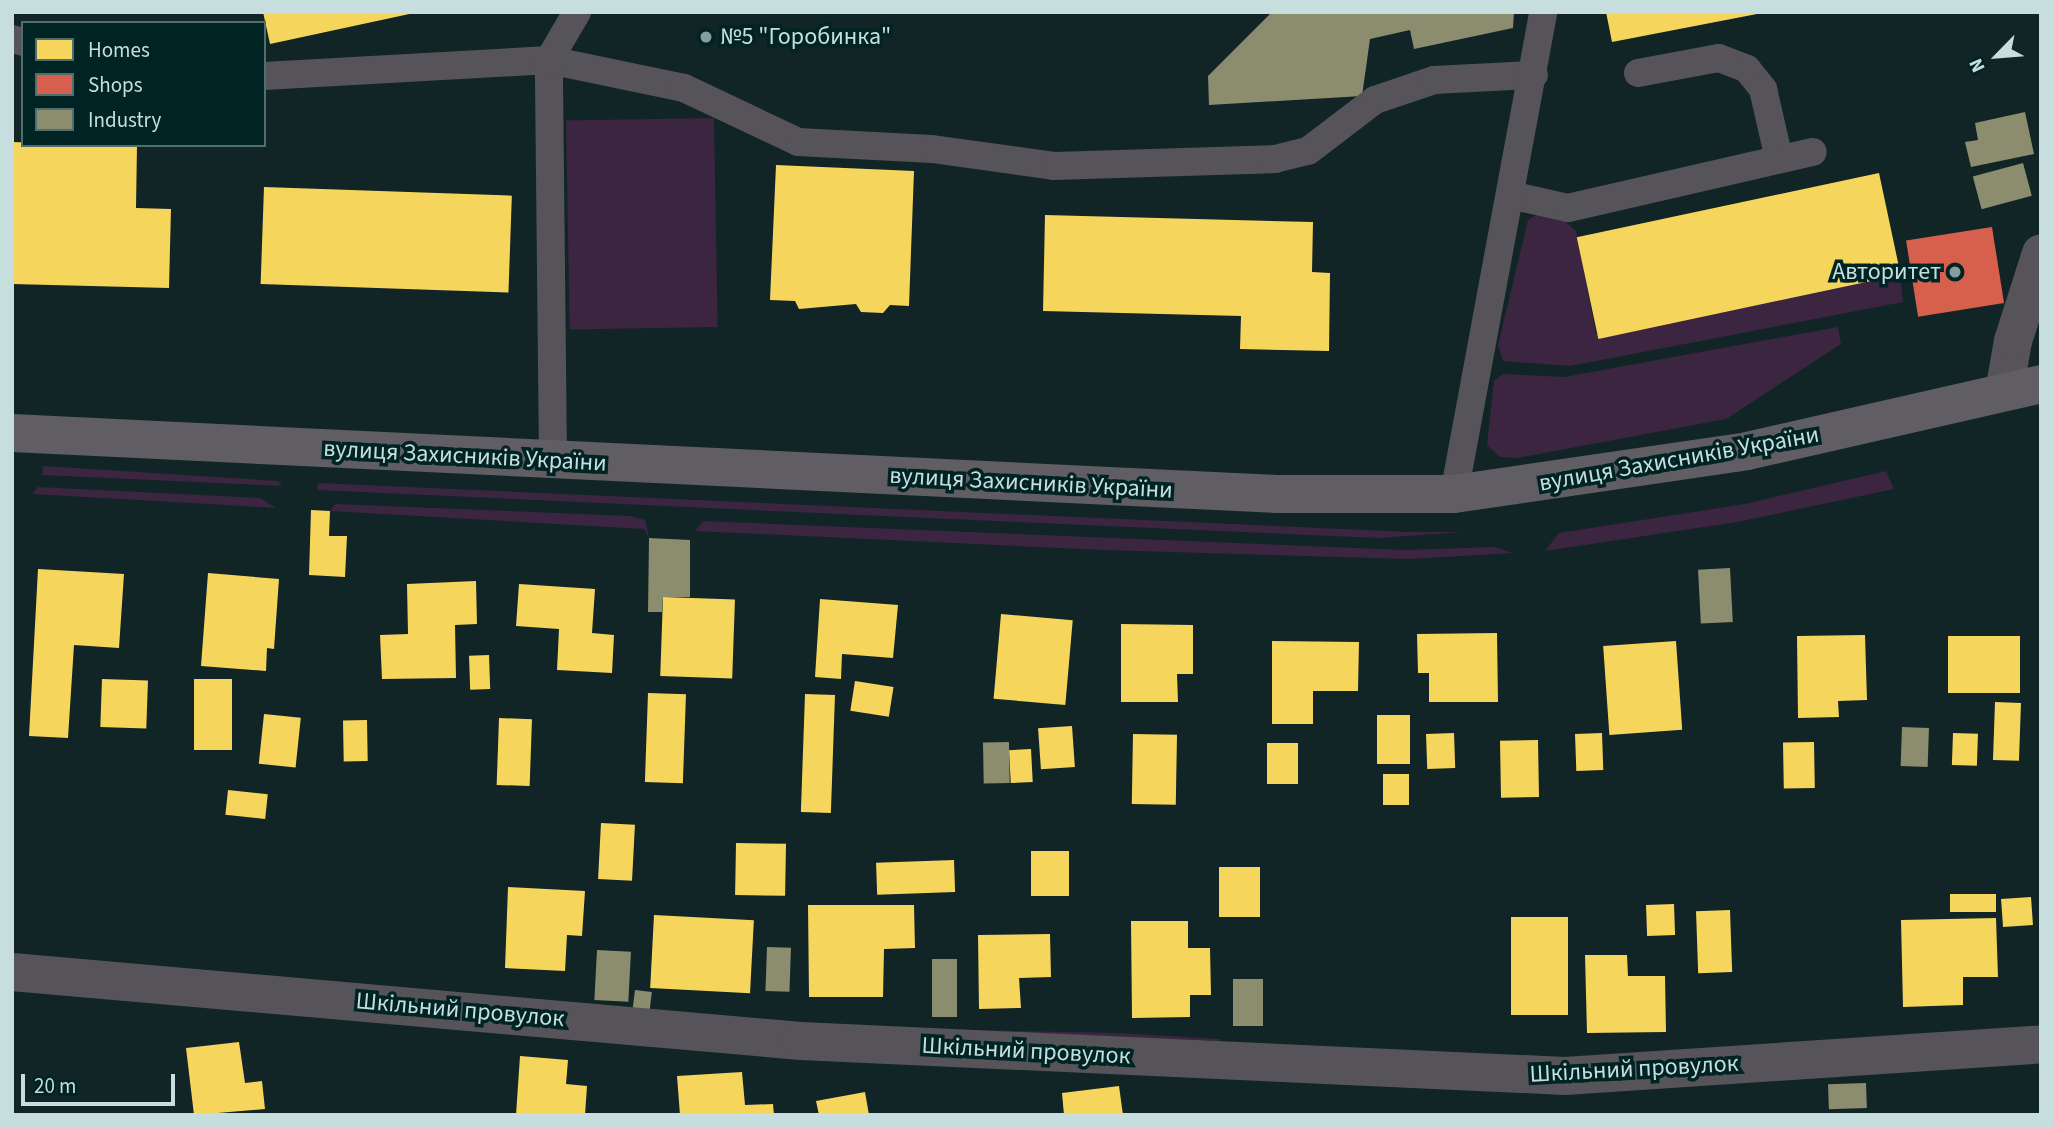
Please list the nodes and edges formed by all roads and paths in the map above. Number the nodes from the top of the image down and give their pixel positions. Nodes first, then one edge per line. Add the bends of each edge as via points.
1 (577, 12) edge
2 (1543, 12) edge
3 (549, 60) junction
4 (1638, 73) dead end
5 (1534, 75) junction
6 (266, 76) edge
7 (1813, 152) dead end
8 (1779, 159) junction
9 (1510, 195) junction
10 (2041, 253) edge
11 (2041, 384) edge
12 (2004, 392) junction
13 (12, 433) edge
14 (553, 461) junction
15 (1454, 494) junction
16 (12, 972) edge
17 (2041, 1044) edge

1 - 3 lane
2 - 5 lane
3 - 5 lane via 684,88 798,142 932,149 1054,166 1275,159 1308,150 1375,100 1434,80
3 - 6 lane
3 - 14 lane
4 - 8 lane via 1718,58 1747,69 1763,89
5 - 9 lane
7 - 8 lane
8 - 9 lane via 1568,208
9 - 15 lane
10 - 12 street via 2012,341
11 - 12 street, вулиця Захисників України
12 - 15 street, вулиця Захисників України via 1628,473
13 - 14 street, вулиця Захисників України
14 - 15 street, вулиця Захисників України via 1277,494
16 - 17 street, Шкільний провулок via 801,1041 1564,1076

